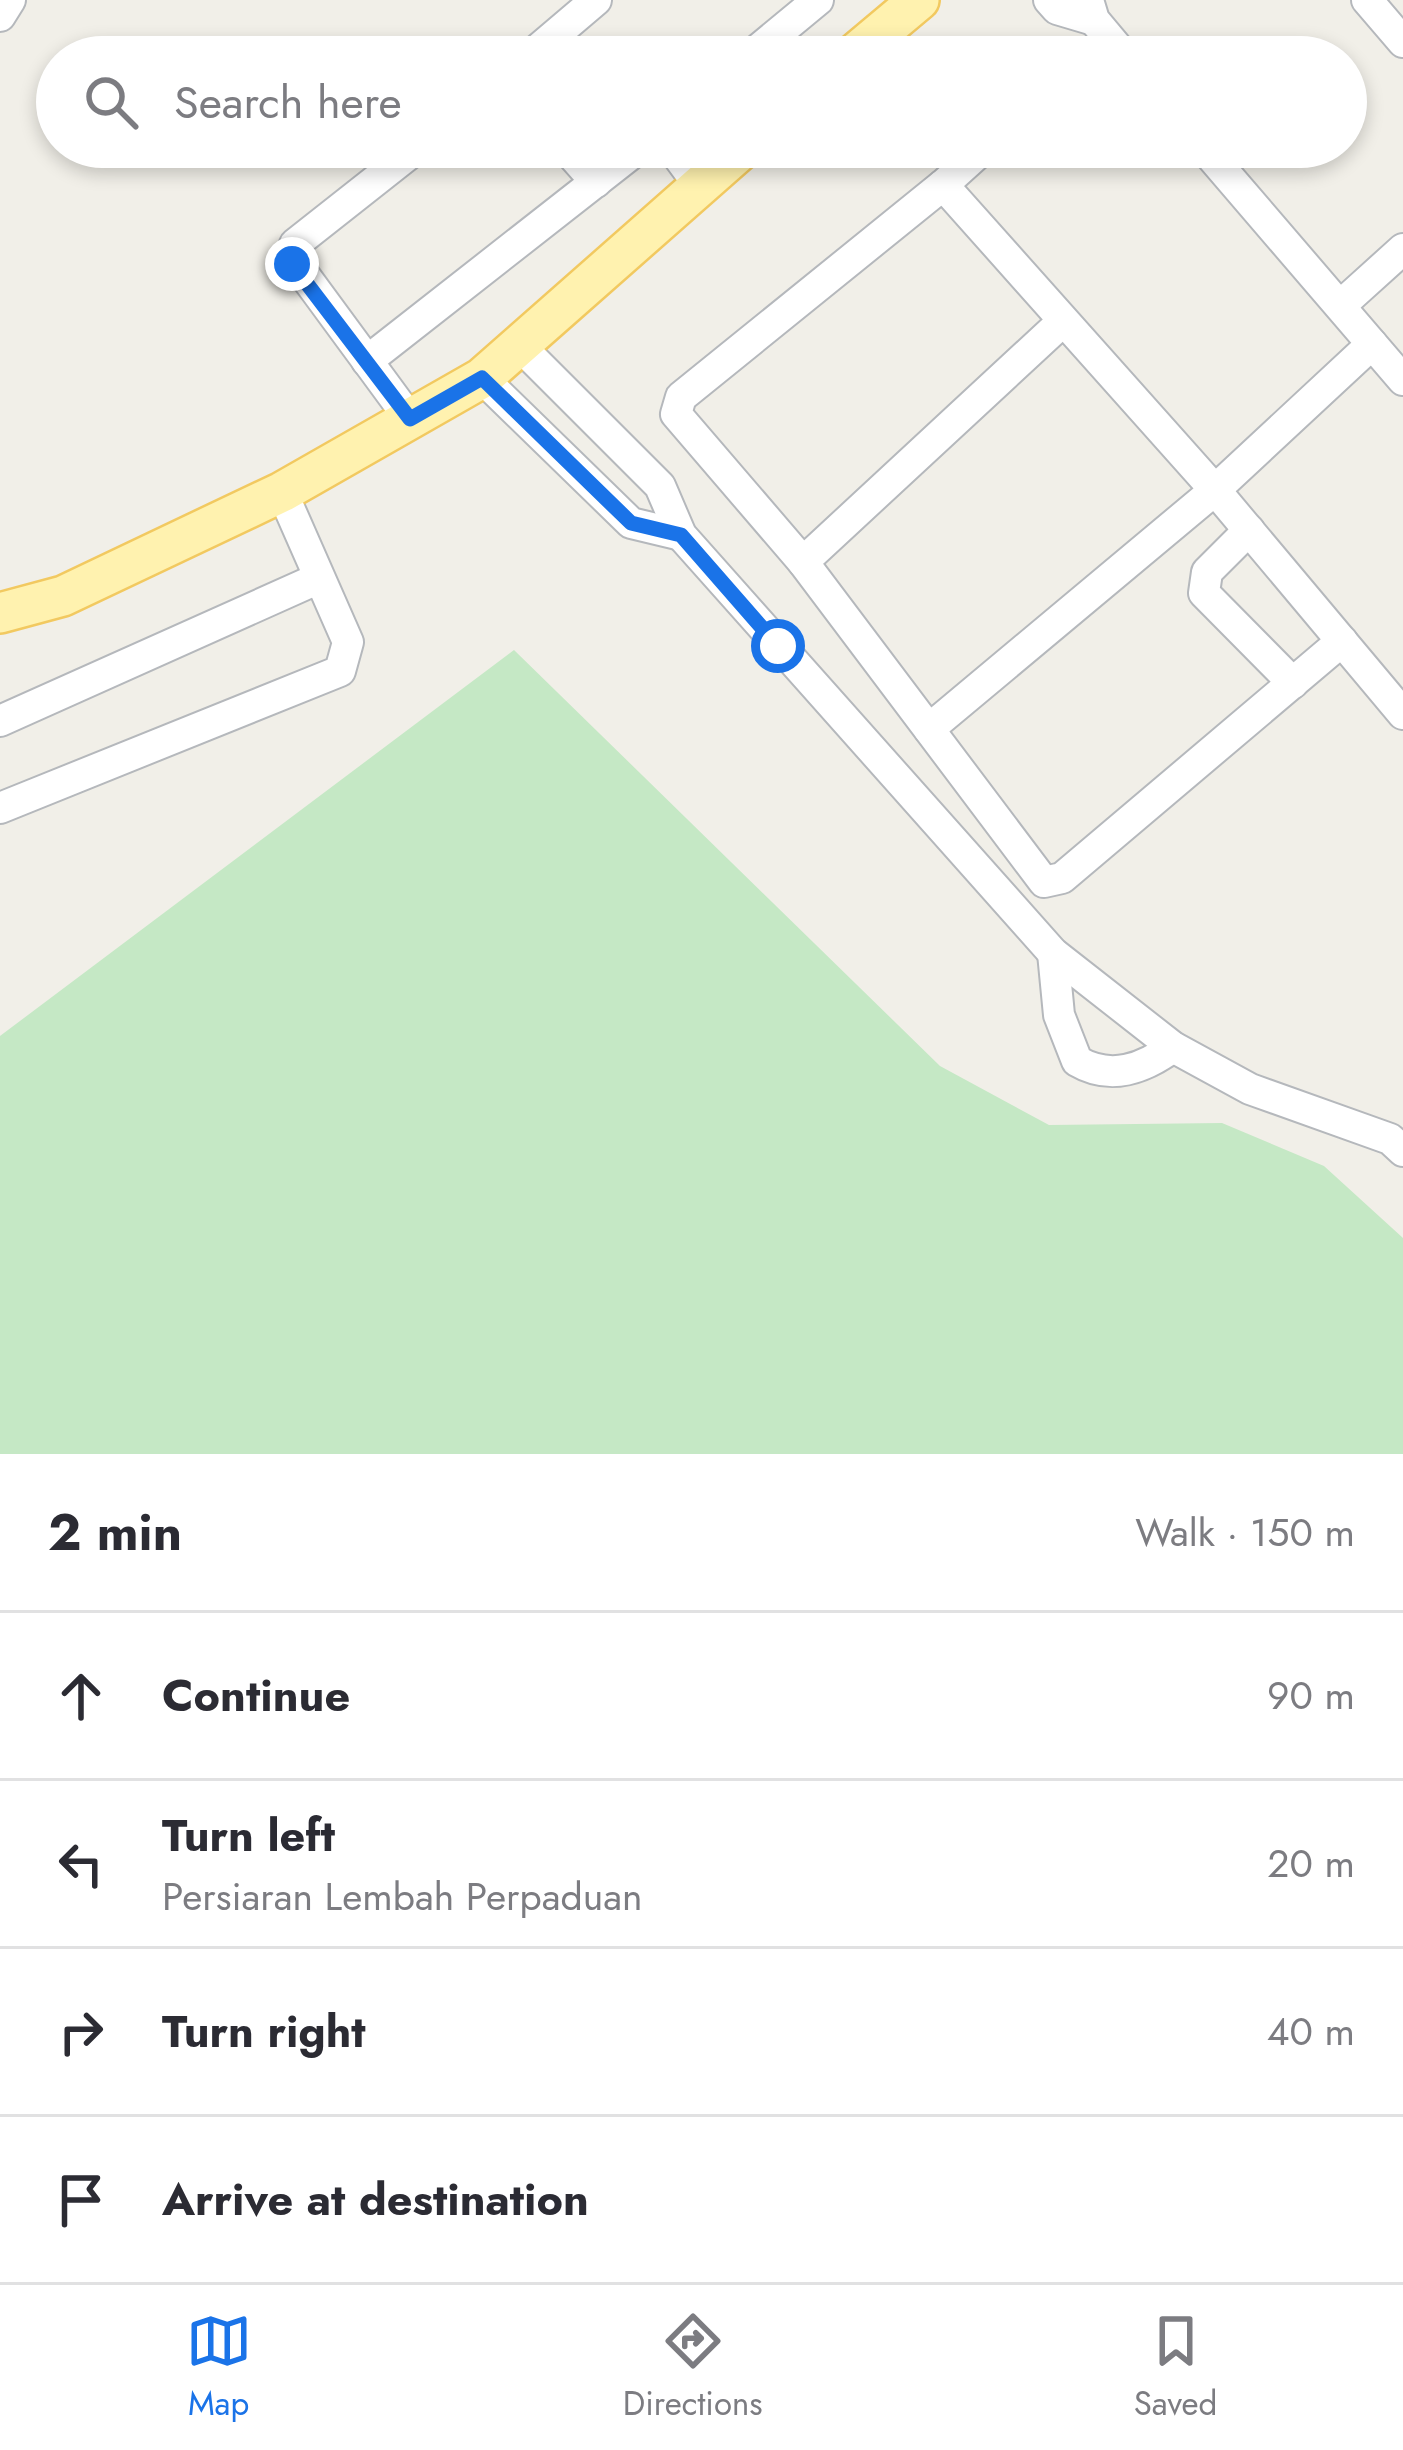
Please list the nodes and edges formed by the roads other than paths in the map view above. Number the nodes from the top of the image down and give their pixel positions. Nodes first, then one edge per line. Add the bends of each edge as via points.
1 (10, 0) edge
2 (596, 0) edge
3 (818, 0) edge
4 (920, 0) edge
5 (1367, 0) edge
6 (1057, 3) edge
7 (0, 16) edge
8 (1099, 34) edge
9 (554, 36) edge
10 (774, 36) edge
11 (876, 36) edge
12 (1403, 42) edge
13 (392, 168) edge
14 (584, 168) edge
15 (614, 168) edge
16 (687, 168) edge
17 (718, 168) edge
18 (962, 168) edge
19 (1221, 168) edge
20 (596, 182) junction
21 (699, 184) junction
22 (943, 185) junction
23 (1403, 249) edge
24 (1341, 304) junction
25 (1063, 322) junction
26 (1372, 344) junction
27 (520, 346) junction
28 (368, 362) junction
29 (482, 378) junction
30 (1403, 380) edge
31 (410, 419) junction
32 (1215, 490) junction
33 (282, 493) junction
34 (1249, 530) junction
35 (681, 535) junction
36 (803, 562) junction
37 (316, 579) junction
38 (0, 613) edge
39 (1342, 641) junction
40 (1293, 683) junction
41 (1403, 714) edge
42 (0, 721) edge
43 (929, 729) junction
44 (0, 808) edge
45 (1053, 952) junction
46 (1173, 1047) junction
47 (1399, 1142) edge

1 - 7 street
2 - 9 street
3 - 10 street
4 - 11 main road
5 - 12 street
6 - 8 street
13 - 28 street via 292,250 292,264
14 - 20 street
15 - 20 street
16 - 21 street
17 - 21 main road
18 - 22 street
19 - 24 street
20 - 28 street
21 - 27 main road
22 - 25 street
22 - 36 street via 676,405
23 - 24 street
24 - 26 street
25 - 32 street
25 - 36 street
26 - 30 street
26 - 32 street
27 - 29 main road
27 - 35 street via 660,486
28 - 31 street
29 - 31 main road
29 - 35 street via 631,523
31 - 33 main road
32 - 34 street
32 - 43 street
33 - 37 street
33 - 38 main road via 63,596
34 - 39 street
34 - 40 street via 1207,572 1204,593
35 - 45 street
36 - 43 street
37 - 42 street
37 - 44 street via 348,642 340,671
39 - 40 street
39 - 41 street
40 - 43 street via 1052,884
45 - 46 street
45 - 46 street via 1059,1015 1077,1061 1106,1072 1131,1070
46 - 47 street via 1250,1089

